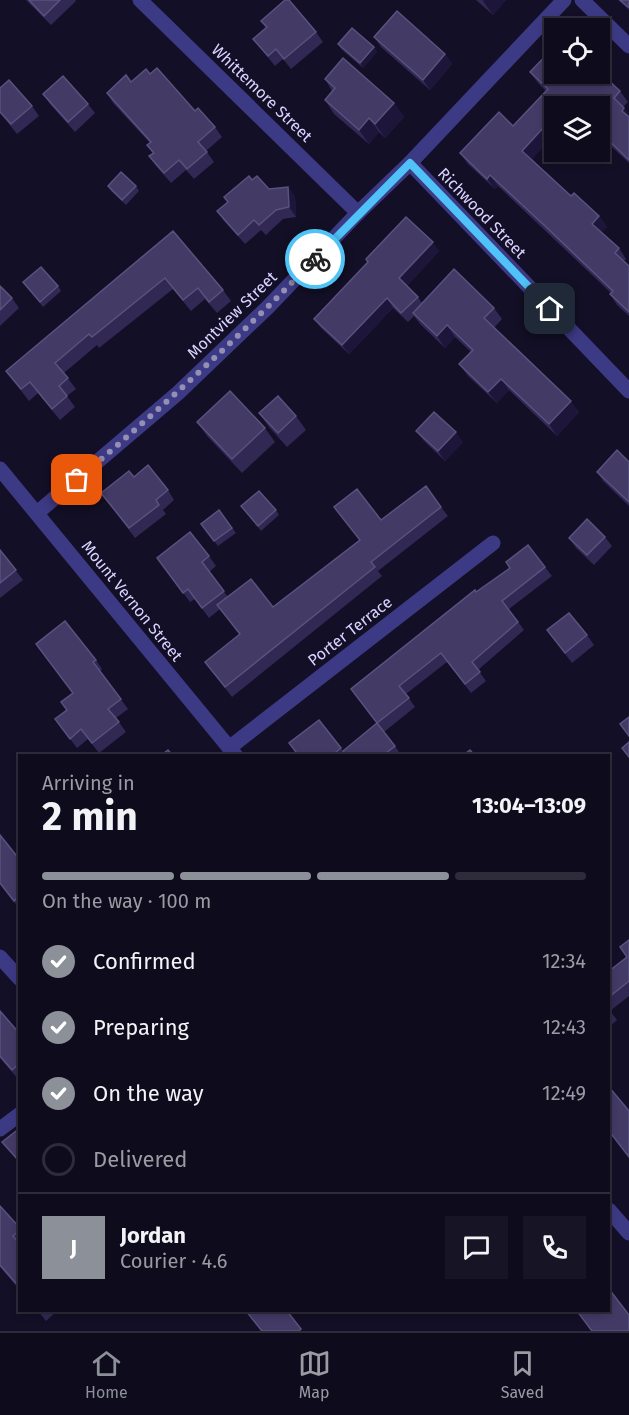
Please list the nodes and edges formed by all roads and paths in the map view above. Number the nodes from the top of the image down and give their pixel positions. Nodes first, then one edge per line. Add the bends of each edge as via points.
1 (140, 0) edge
2 (564, 0) edge
3 (582, 0) edge
4 (629, 46) edge
5 (410, 163) junction
6 (358, 213) junction
7 (629, 391) edge
8 (0, 469) edge
9 (37, 513) junction
10 (493, 543) dead end
11 (233, 752) edge
12 (0, 957) edge
13 (18, 977) edge
14 (18, 1116) edge
15 (0, 1130) edge
16 (610, 1211) edge
17 (629, 1233) edge

1 - 6 street, Whittemore Street
2 - 5 street, Montview Street
3 - 4 street
5 - 6 street, Montview Street
5 - 7 street, Richwood Street
6 - 9 street, Montview Street via 178,393
8 - 9 street, Mount Vernon Street
9 - 11 street, Mount Vernon Street
10 - 11 street, Porter Terrace
12 - 13 street
14 - 15 street
16 - 17 street

